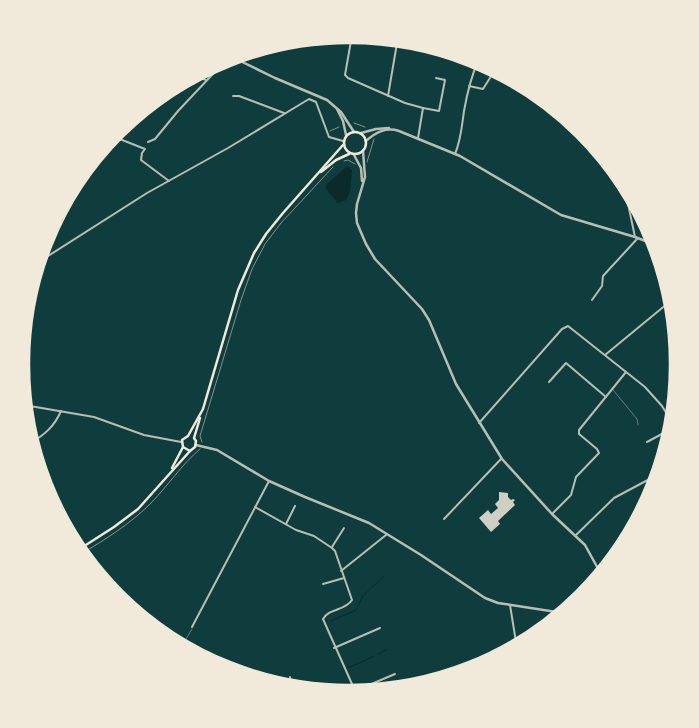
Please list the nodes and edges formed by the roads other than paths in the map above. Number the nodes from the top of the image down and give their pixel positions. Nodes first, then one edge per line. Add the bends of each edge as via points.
1 (351, 43) edge
2 (396, 47) edge
3 (242, 62) edge
4 (474, 69) edge
5 (211, 75) edge
6 (491, 76) edge
7 (436, 78) dead end
8 (203, 79) edge
9 (206, 80) junction
10 (469, 86) junction
11 (233, 96) dead end
12 (388, 96) junction
13 (336, 108) junction
14 (423, 108) junction
15 (285, 114) junction
16 (393, 129) junction
17 (354, 132) junction
18 (361, 133) junction
19 (346, 135) junction
20 (418, 138) junction
21 (121, 139) edge
22 (343, 141) junction
23 (366, 141) junction
24 (148, 142) dead end
25 (344, 146) junction
26 (363, 151) junction
27 (350, 154) junction
28 (456, 154) junction
29 (354, 155) junction
30 (316, 176) junction
31 (169, 181) junction
32 (362, 186) junction
33 (630, 208) edge
34 (636, 237) junction
35 (646, 241) edge
36 (48, 256) edge
37 (592, 300) dead end
38 (665, 305) edge
39 (606, 355) junction
40 (626, 372) junction
41 (549, 382) dead end
42 (612, 390) junction
43 (606, 397) junction
44 (31, 407) edge
45 (203, 409) junction
46 (61, 412) junction
47 (666, 414) edge
48 (479, 423) junction
49 (638, 425) dead end
50 (663, 432) edge
51 (188, 436) junction
52 (194, 438) junction
53 (38, 439) edge
54 (181, 442) junction
55 (647, 442) dead end
56 (196, 445) junction
57 (182, 447) junction
58 (190, 451) junction
59 (502, 459) junction
60 (169, 473) junction
61 (649, 480) edge
62 (269, 481) junction
63 (295, 506) dead end
64 (255, 508) junction
65 (552, 514) junction
66 (444, 519) dead end
67 (286, 524) junction
68 (344, 528) dead end
69 (387, 534) junction
70 (575, 536) junction
71 (85, 545) edge
72 (332, 548) junction
73 (597, 567) edge
74 (341, 571) junction
75 (344, 578) junction
76 (323, 584) dead end
77 (510, 605) junction
78 (553, 611) edge
79 (192, 627) joint
80 (380, 628) dead end
81 (515, 639) edge
82 (185, 640) edge
83 (334, 648) junction
84 (395, 674) dead end
85 (374, 684) edge
86 (352, 685) edge

1 - 12 street via 345,75
2 - 12 street
3 - 13 street via 322,98
4 - 10 street
5 - 9 street
6 - 10 street via 483,89
7 - 14 street via 445,80 439,110
8 - 9 street
9 - 24 street via 155,139
10 - 28 street
11 - 15 street
12 - 14 street
13 - 17 street
13 - 19 street
14 - 20 street
15 - 22 street via 309,99 316,102 329,137
15 - 31 street
16 - 18 street via 380,128
16 - 20 street
16 - 23 street via 380,131
17 - 18 main road
17 - 19 main road
18 - 23 main road
19 - 22 main road
20 - 28 street
21 - 31 street via 145,149 141,160
22 - 25 main road
23 - 26 main road
25 - 27 main road
25 - 30 main road
26 - 29 main road
26 - 32 street
27 - 29 main road
27 - 30 main road via 336,160
28 - 34 street via 555,213
29 - 32 street via 360,164
30 - 45 main road via 273,224 250,262 238,290
31 - 36 street
32 - 48 street via 356,213 366,244 422,309 456,384
33 - 34 street
34 - 35 street
34 - 37 street via 603,276 602,286
38 - 39 street
39 - 40 street
39 - 48 street via 568,326 562,329
40 - 42 street
40 - 47 street via 660,403
41 - 43 street via 566,363
42 - 43 street
42 - 49 lane via 637,419
43 - 65 street via 578,432 599,453 576,477 571,496
44 - 46 street
45 - 51 main road
45 - 52 main road
46 - 53 street via 48,432
46 - 54 street via 94,417 144,435
48 - 59 street
50 - 55 street
51 - 52 main road
51 - 54 main road
52 - 56 main road
54 - 57 main road
56 - 58 main road
56 - 62 street via 217,450
57 - 58 main road
57 - 60 main road
58 - 60 main road
59 - 65 street
59 - 66 street
60 - 71 main road via 130,515
61 - 70 street via 614,498
62 - 64 street
62 - 69 street via 369,523
63 - 67 street
64 - 67 street
64 - 79 street
65 - 70 street
67 - 72 street
68 - 72 street
69 - 74 street
69 - 77 street via 485,598
70 - 73 street
72 - 74 street
74 - 75 street
75 - 76 street
75 - 83 street via 352,600 350,604 323,619
77 - 78 street
77 - 81 street
79 - 82 lane
80 - 83 street
83 - 86 street
84 - 85 street

